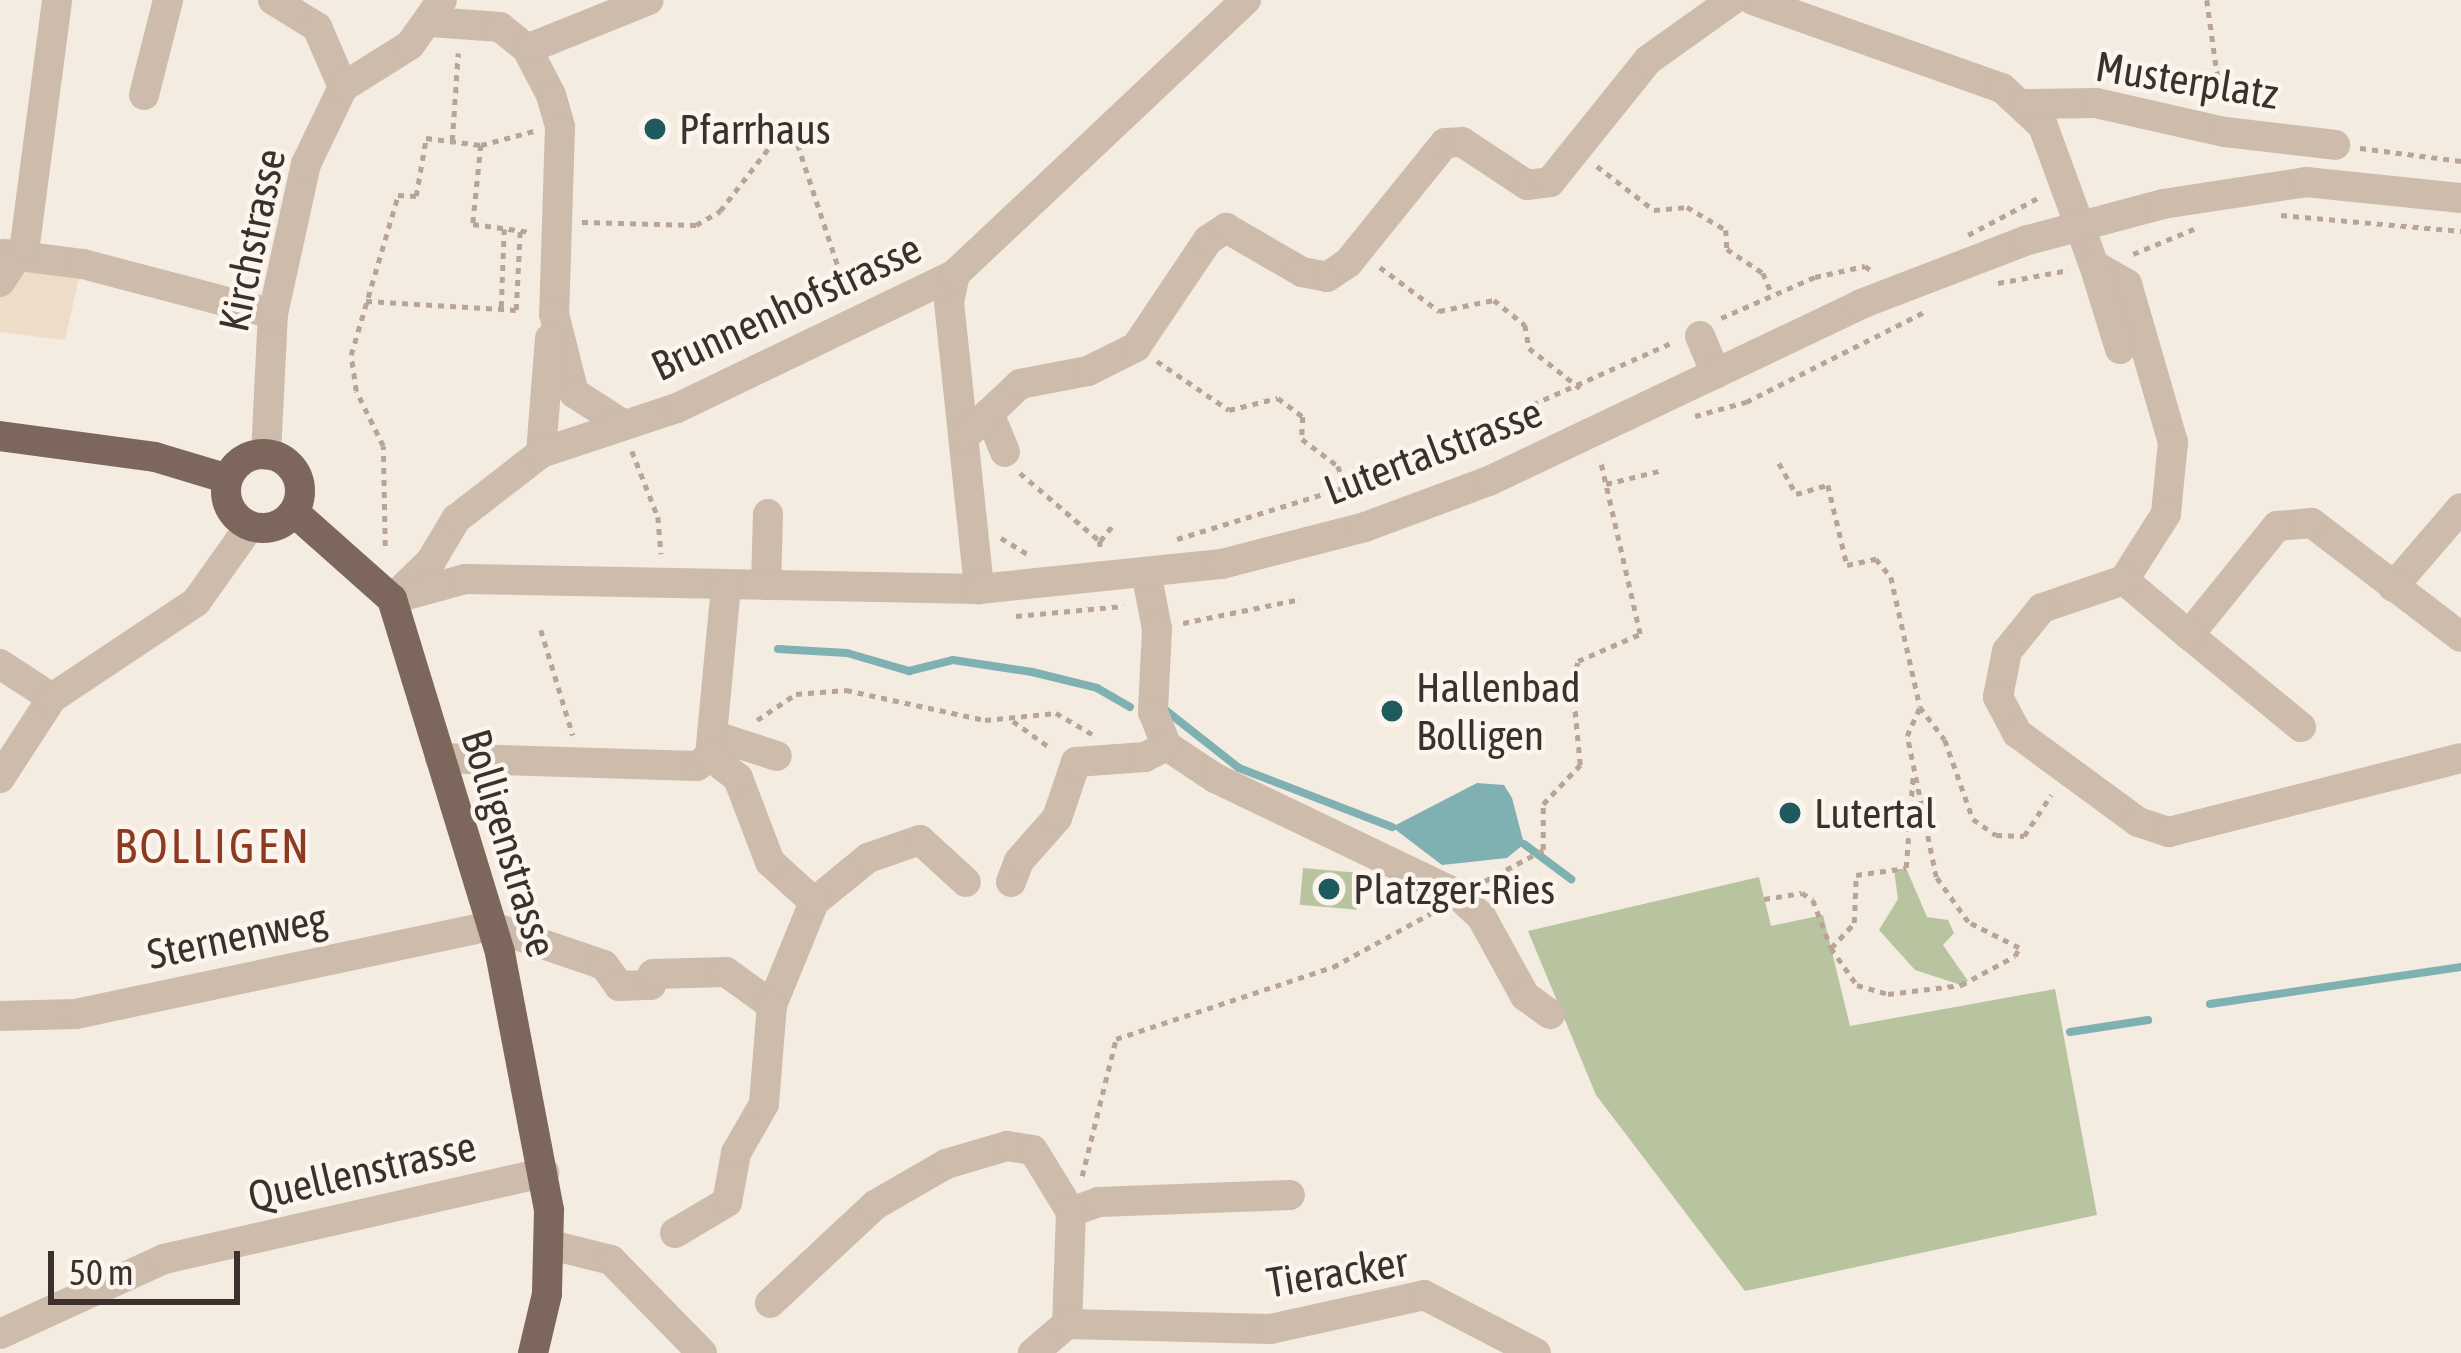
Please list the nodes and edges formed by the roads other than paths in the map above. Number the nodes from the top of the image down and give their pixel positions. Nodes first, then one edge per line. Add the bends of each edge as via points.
1 (57, 0) edge
2 (168, 0) edge
3 (273, 0) edge
4 (649, 0) edge
5 (1246, 0) edge
6 (1732, 0) edge
7 (1753, 0) edge
8 (437, 11) edge
9 (494, 14) edge
10 (527, 49) junction
11 (343, 87) junction
12 (144, 95) dead end
13 (2026, 104) junction
14 (2335, 146) road end
15 (2461, 197) edge
16 (2079, 226) junction
17 (6, 264) edge
18 (2094, 265) junction
19 (955, 274) junction
20 (273, 314) junction
21 (554, 314) junction
22 (1700, 331) road end
23 (2120, 349) dead end
24 (1716, 374) junction
25 (989, 413) junction
26 (621, 423) junction
27 (0, 436) edge
28 (965, 436) junction
29 (1005, 452) road end
30 (541, 453) junction
31 (266, 455) junction
32 (228, 479) junction
33 (2461, 508) edge
34 (294, 512) junction
35 (768, 514) dead end
36 (250, 526) junction
37 (1147, 577) junction
38 (2125, 580) junction
39 (766, 585) junction
40 (726, 586) junction
41 (2393, 586) junction
42 (979, 589) junction
43 (392, 598) junction
44 (2189, 635) junction
45 (2461, 637) edge
46 (0, 664) edge
47 (52, 698) junction
48 (2301, 727) dead end
49 (711, 746) junction
50 (1167, 746) junction
51 (777, 756) dead end
52 (440, 758) junction
53 (2461, 758) edge
54 (0, 778) edge
55 (966, 882) dead end
56 (1011, 882) dead end
57 (814, 902) junction
58 (490, 926) junction
59 (772, 1004) junction
60 (1550, 1014) dead end
61 (0, 1016) edge
62 (544, 1173) junction
63 (1290, 1195) dead end
64 (1070, 1212) junction
65 (675, 1233) dead end
66 (551, 1245) junction
67 (770, 1303) dead end
68 (1067, 1324) junction
69 (0, 1334) edge
70 (533, 1353) edge
71 (702, 1353) edge
72 (1033, 1353) edge
73 (1536, 1353) edge

1 - 17 street via 25,244
2 - 12 street
3 - 11 street via 316,27
4 - 10 street
5 - 19 street, Brunnenhofstrasse
6 - 25 street via 1648,60 1550,182 1527,185 1462,142 1445,143 1327,277 1302,272 1226,228 1208,240 1136,347 1088,371 1020,383
7 - 13 street, Musterplatz via 1979,78
8 - 9 street
8 - 11 street via 396,56
9 - 10 street
10 - 21 street via 559,118 548,228
11 - 20 street, Kirchstrasse via 299,185
13 - 14 street, Musterplatz via 2096,103
13 - 16 street, Musterplatz via 2050,138
15 - 16 street, Lutertalstrasse via 2306,182
16 - 18 street, Musterplatz
16 - 24 street, Lutertalstrasse via 1971,244 1896,289
17 - 20 street via 83,264
18 - 23 street, Musterplatz
18 - 38 street via 2127,284 2173,442 2166,514
19 - 26 street, Brunnenhofstrasse via 854,316 695,400
19 - 28 street via 949,302
20 - 31 street, Kirchstrasse
21 - 26 street via 574,393
21 - 30 street
22 - 24 street
24 - 37 street, Lutertalstrasse via 1427,505 1293,548
25 - 28 street
25 - 29 street
26 - 30 street, Brunnenhofstrasse
27 - 32 main road via 155,458
28 - 42 street
30 - 43 street, Brunnenhofstrasse via 456,519 431,561
31 - 32 main road via 239,464
31 - 34 main road via 294,471
32 - 36 main road via 230,507
33 - 41 street
34 - 36 main road via 269,528
34 - 43 main road
35 - 39 street
36 - 47 street via 196,602
37 - 42 street, Lutertalstrasse
37 - 50 street via 1157,628 1153,712
38 - 44 street
38 - 53 street via 2042,608 2014,637 1998,697 2017,733 2138,822 2169,832
39 - 40 street, Lutertalstrasse
39 - 42 street, Lutertalstrasse
40 - 43 street, Lutertalstrasse via 465,579
40 - 49 street
41 - 44 street via 2312,523 2277,526
41 - 45 street
43 - 52 main road, Bolligenstrasse
44 - 48 street
46 - 47 street
47 - 54 street
49 - 51 street via 743,740
49 - 52 street via 688,770 582,758
49 - 57 street via 738,778 770,862
50 - 56 street via 1124,761 1088,757 1069,772 1057,818 1018,861
50 - 60 street via 1216,778 1457,894 1480,916 1526,996
52 - 58 main road, Bolligenstrasse
55 - 57 street via 920,840 868,858
57 - 59 street
58 - 59 street via 604,965 620,986 652,985 652,974 726,972
58 - 61 street, Sternenweg via 76,1014
58 - 62 main road, Bolligenstrasse
59 - 65 street via 764,1104 736,1153 727,1202
62 - 66 main road, Bolligenstrasse
62 - 69 street, Quellenstrasse via 164,1259
63 - 64 street, Tieracker via 1098,1202
64 - 67 street via 1033,1150 1007,1145 946,1165 875,1204
64 - 68 street
66 - 70 main road, Bolligenstrasse
66 - 71 street via 611,1260
68 - 72 street
68 - 73 street, Tieracker via 1270,1329 1424,1294

